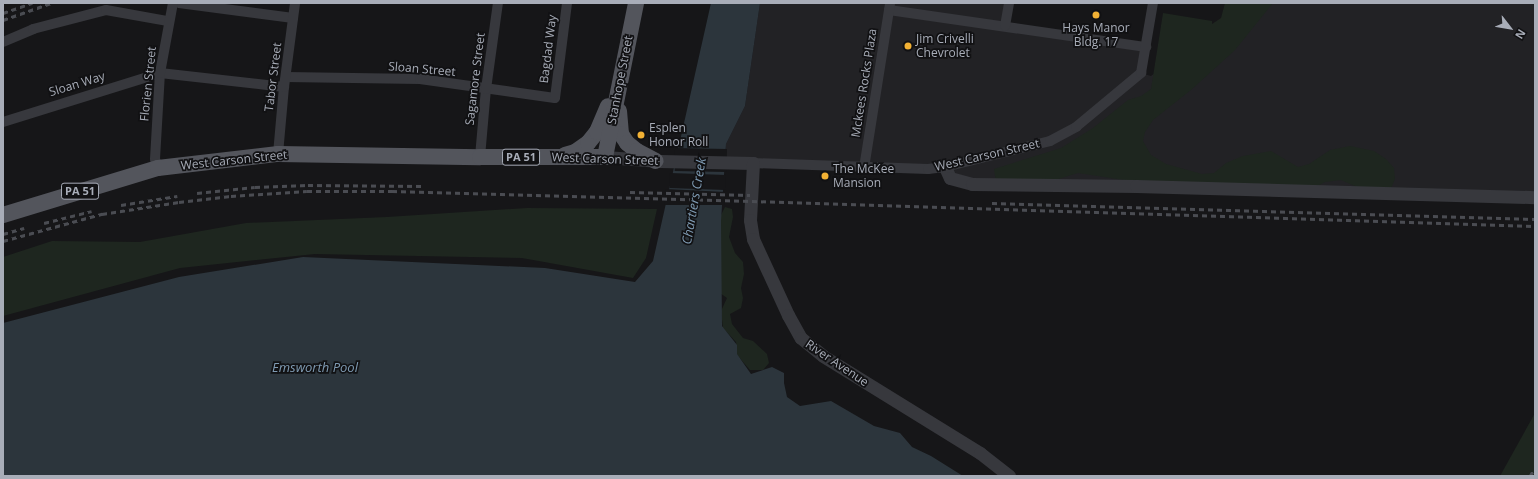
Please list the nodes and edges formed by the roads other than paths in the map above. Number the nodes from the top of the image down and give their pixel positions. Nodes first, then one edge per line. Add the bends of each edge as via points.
1 (173, 3) edge
2 (178, 3) edge
3 (295, 3) edge
4 (498, 3) edge
5 (567, 3) edge
6 (636, 3) edge
7 (1009, 3) edge
8 (1153, 3) edge
9 (890, 6) edge
10 (293, 18) junction
11 (168, 21) junction
12 (1005, 26) junction
13 (3, 42) edge
14 (1146, 47) junction
15 (160, 73) junction
16 (285, 82) junction
17 (619, 84) junction
18 (486, 89) junction
19 (555, 98) joint
20 (3, 122) edge
21 (278, 154) junction
22 (480, 157) junction
23 (558, 157) junction
24 (605, 157) junction
25 (658, 161) junction
26 (752, 163) junction
27 (945, 167) junction
28 (158, 168) junction
29 (864, 168) junction
30 (1535, 197) edge
31 (3, 215) edge
32 (1009, 476) edge

1 - 11 street, Florien Street
2 - 10 street
3 - 10 street, Tabor Street
4 - 18 street, Sagamore Street
5 - 19 street, Bagdad Way
6 - 17 main road, Stanhope Street
7 - 12 street
8 - 14 street
9 - 12 street
9 - 29 street, Mckees Rocks Plaza
10 - 16 street, Tabor Street
11 - 13 street via 106,10 33,28
11 - 15 street, Florien Street
12 - 14 street
14 - 27 street, West Carson Street via 1141,73 1076,127 1037,145
15 - 16 street, Sloan Street
15 - 20 street, Sloan Way
15 - 28 street, Florien Street via 155,159
16 - 18 street, Sloan Street via 420,79
16 - 21 street, Tabor Street
17 - 23 main road via 597,132 575,152
17 - 24 main road, Stanhope Street
17 - 25 main road via 621,134 637,151
18 - 19 street, Sloan Street
18 - 22 street, Sagamore Street
21 - 22 main road, West Carson Street / PA 51
21 - 28 main road, West Carson Street / PA 51
22 - 23 main road, West Carson Street / PA 51
23 - 24 main road, West Carson Street / PA 51
24 - 25 street, West Carson Street
25 - 26 street, West Carson Street
26 - 29 street, West Carson Street
26 - 32 street, River Avenue via 750,220 753,239 801,338 823,356 980,453
27 - 29 street, West Carson Street
27 - 30 street via 950,178 972,184
28 - 31 main road, West Carson Street / PA 51

